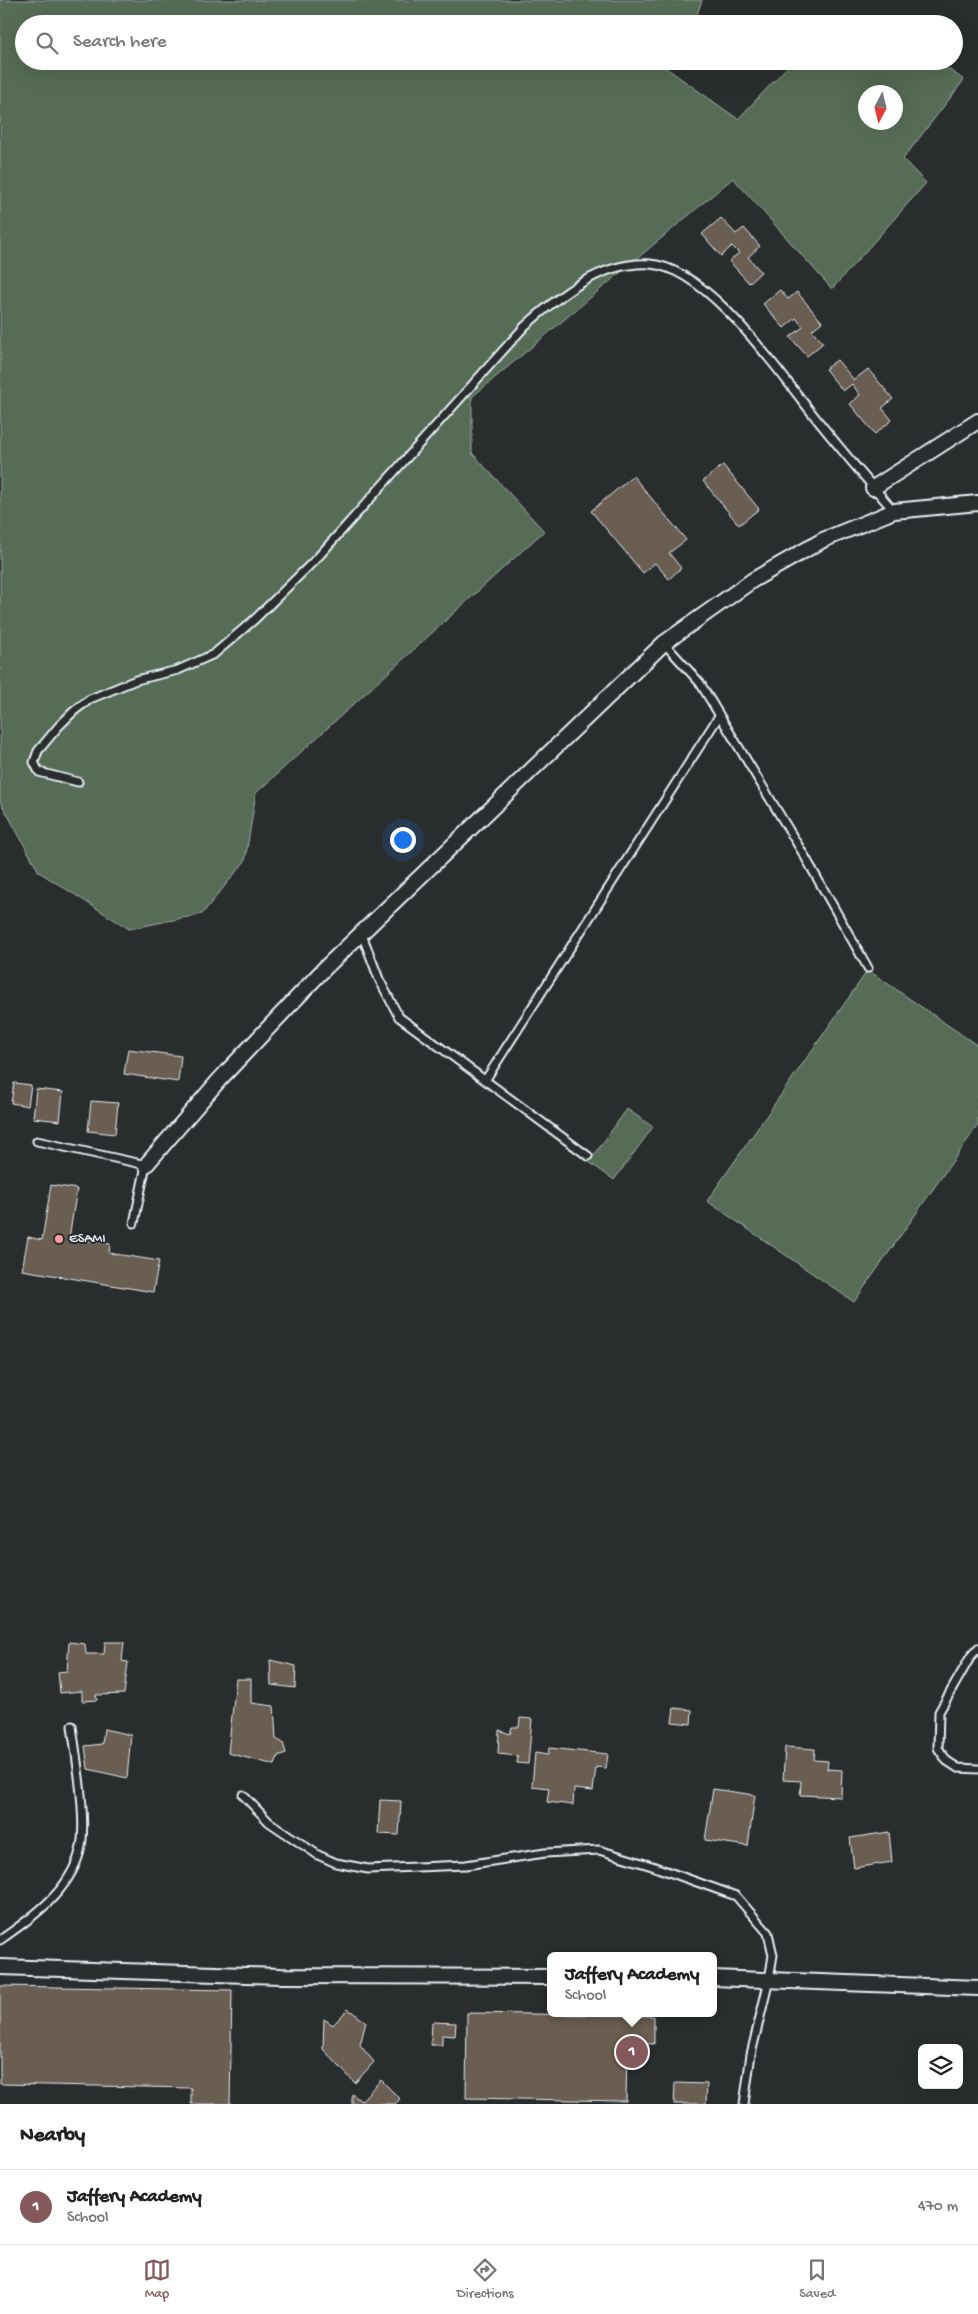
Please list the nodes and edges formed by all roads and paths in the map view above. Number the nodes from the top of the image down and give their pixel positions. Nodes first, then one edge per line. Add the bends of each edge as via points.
1 (978, 422) edge
2 (873, 488) junction
3 (978, 503) edge
4 (894, 511) junction
5 (664, 643) junction
6 (719, 716) junction
7 (78, 782) dead end
8 (361, 932) junction
9 (868, 968) dead end
10 (486, 1079) junction
11 (37, 1141) dead end
12 (588, 1156) dead end
13 (146, 1165) junction
14 (134, 1223) dead end
15 (978, 1648) edge
16 (72, 1726) dead end
17 (978, 1769) edge
18 (244, 1795) dead end
19 (0, 1940) edge
20 (0, 1967) edge
21 (547, 1977) edge
22 (717, 1978) edge
23 (769, 1980) junction
24 (978, 1988) edge
25 (744, 2104) edge

1 - 2 street
2 - 4 lane
2 - 7 lane via 736,319 698,285 660,265 621,266 560,296 525,326 318,557 214,654 178,670 110,690 74,711 38,751 34,762 39,772
3 - 4 street
4 - 5 street via 823,540 753,580
5 - 6 lane via 700,683
5 - 8 street via 496,807
6 - 9 lane
6 - 10 lane
8 - 10 lane via 399,1017
8 - 13 street via 263,1032
10 - 12 lane
11 - 13 lane
13 - 14 lane
15 - 17 lane via 939,1712 938,1748 947,1761 958,1768
16 - 19 lane via 82,1817 81,1851 68,1878 52,1899
18 - 23 lane via 269,1822 318,1855 336,1863 368,1869 466,1865 545,1853 599,1850 652,1866 736,1896 768,1933 773,1954
20 - 21 street via 281,1976
22 - 23 street
23 - 24 street
23 - 25 lane via 751,2054

